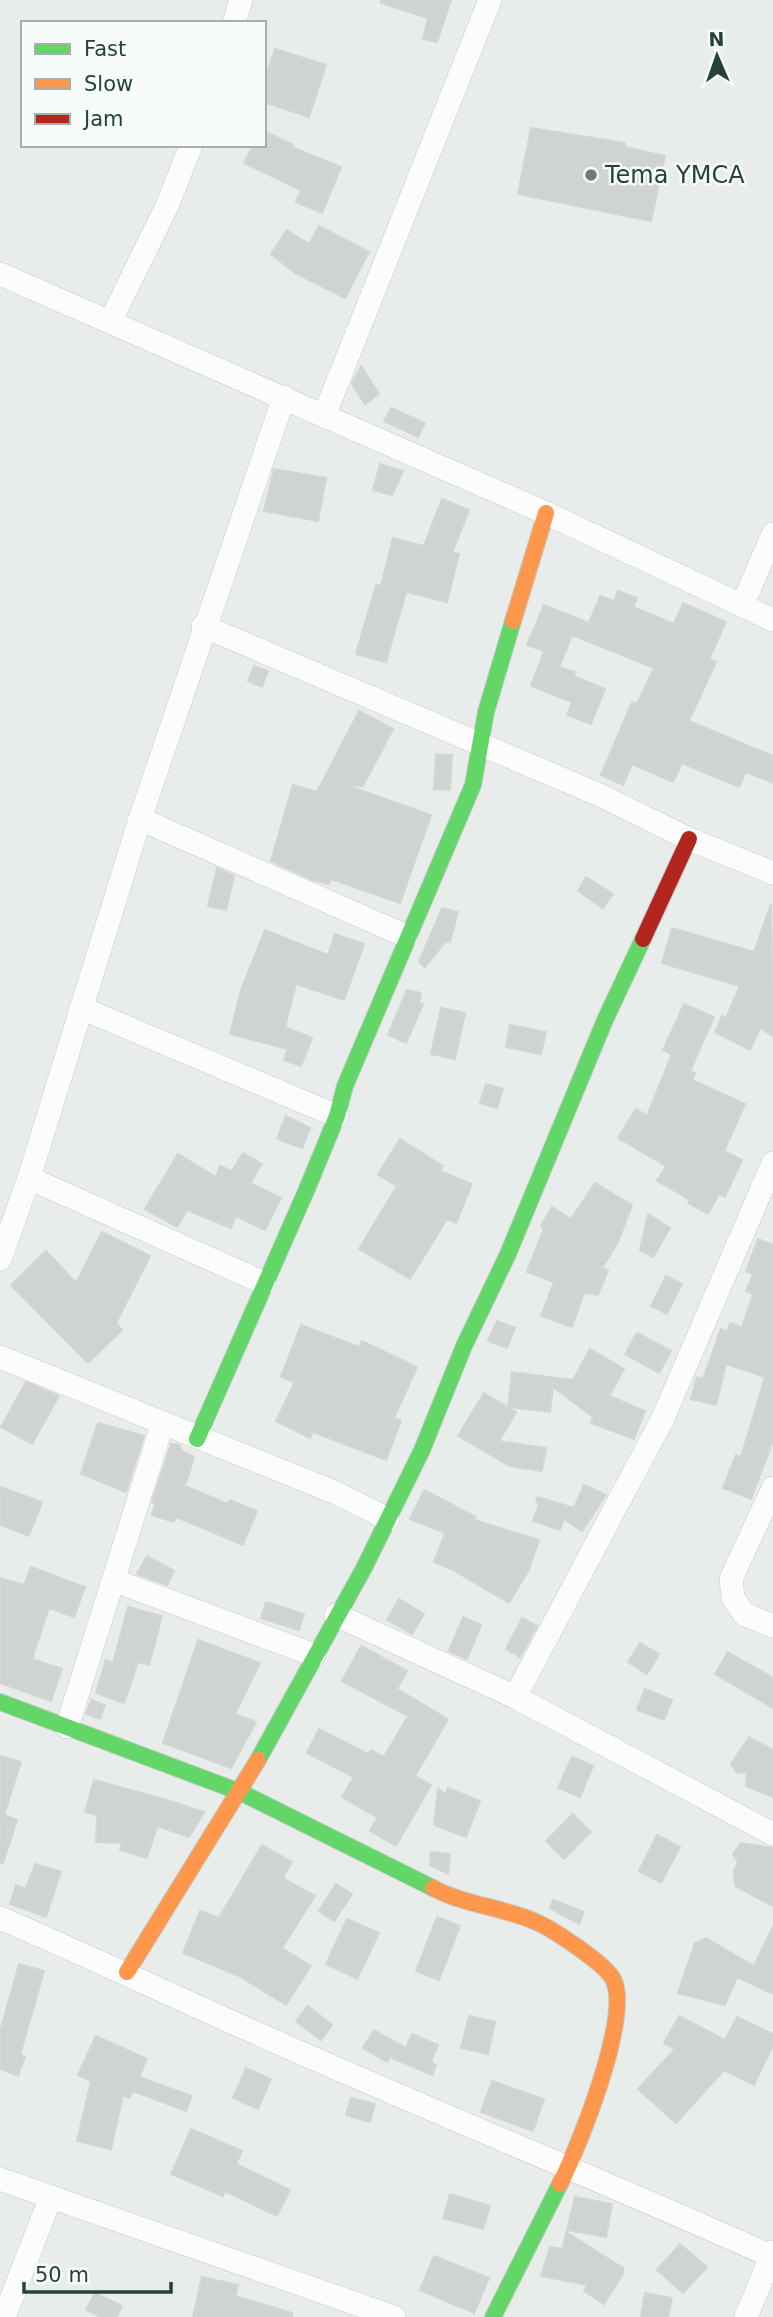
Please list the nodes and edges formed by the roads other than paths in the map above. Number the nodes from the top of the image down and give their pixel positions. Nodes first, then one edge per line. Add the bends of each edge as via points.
1 (241, 0) edge
2 (490, 0) edge
3 (235, 21) edge
4 (190, 147) edge
5 (0, 274) edge
6 (110, 322) junction
7 (284, 397) junction
8 (324, 416) junction
9 (546, 513) junction
10 (773, 534) edge
11 (742, 606) junction
12 (773, 620) edge
13 (203, 626) junction
14 (480, 746) junction
15 (140, 818) junction
16 (689, 839) junction
17 (773, 873) edge
18 (406, 936) junction
19 (81, 1008) junction
20 (337, 1116) junction
21 (773, 1163) edge
22 (29, 1178) junction
23 (0, 1259) edge
24 (264, 1283) junction
25 (0, 1357) edge
26 (162, 1424) junction
27 (197, 1439) junction
28 (773, 1489) edge
29 (388, 1519) junction
30 (113, 1580) junction
31 (336, 1615) junction
32 (773, 1626) edge
33 (314, 1655) junction
34 (515, 1697) junction
35 (0, 1702) edge
36 (67, 1727) junction
37 (240, 1792) junction
38 (773, 1834) edge
39 (0, 1919) edge
40 (127, 1972) junction
41 (569, 2166) junction
42 (0, 2179) edge
43 (51, 2197) junction
44 (772, 2254) edge
45 (4, 2317) edge
46 (394, 2317) edge
47 (493, 2317) edge
48 (746, 2317) edge

1 - 3 street
2 - 8 street
4 - 6 street
5 - 6 street
6 - 7 street
7 - 8 street
7 - 13 street
8 - 9 street
9 - 11 street
9 - 14 street
10 - 11 street
11 - 12 street
13 - 14 street
13 - 15 street
14 - 16 street via 602,796
14 - 18 street via 461,816
15 - 18 street
15 - 19 street
16 - 17 street
16 - 29 street via 605,1020 508,1254
18 - 20 street
19 - 20 street
19 - 22 street
20 - 24 street
21 - 34 street via 663,1418
22 - 23 street
22 - 24 street
24 - 27 street
25 - 26 street
26 - 27 street
26 - 30 street
27 - 29 street via 334,1492
28 - 32 street via 731,1579 733,1598 744,1614
29 - 31 street
30 - 33 street
30 - 36 street
31 - 33 street
31 - 34 street
33 - 37 street
34 - 38 street
35 - 36 street
36 - 37 street
37 - 40 street
37 - 41 street via 450,1897 534,1922 572,1942 614,1979 618,2005 604,2070
39 - 40 street
40 - 41 street via 323,2063
41 - 44 street
41 - 47 street
42 - 43 street
43 - 45 street
43 - 46 street
44 - 48 street

